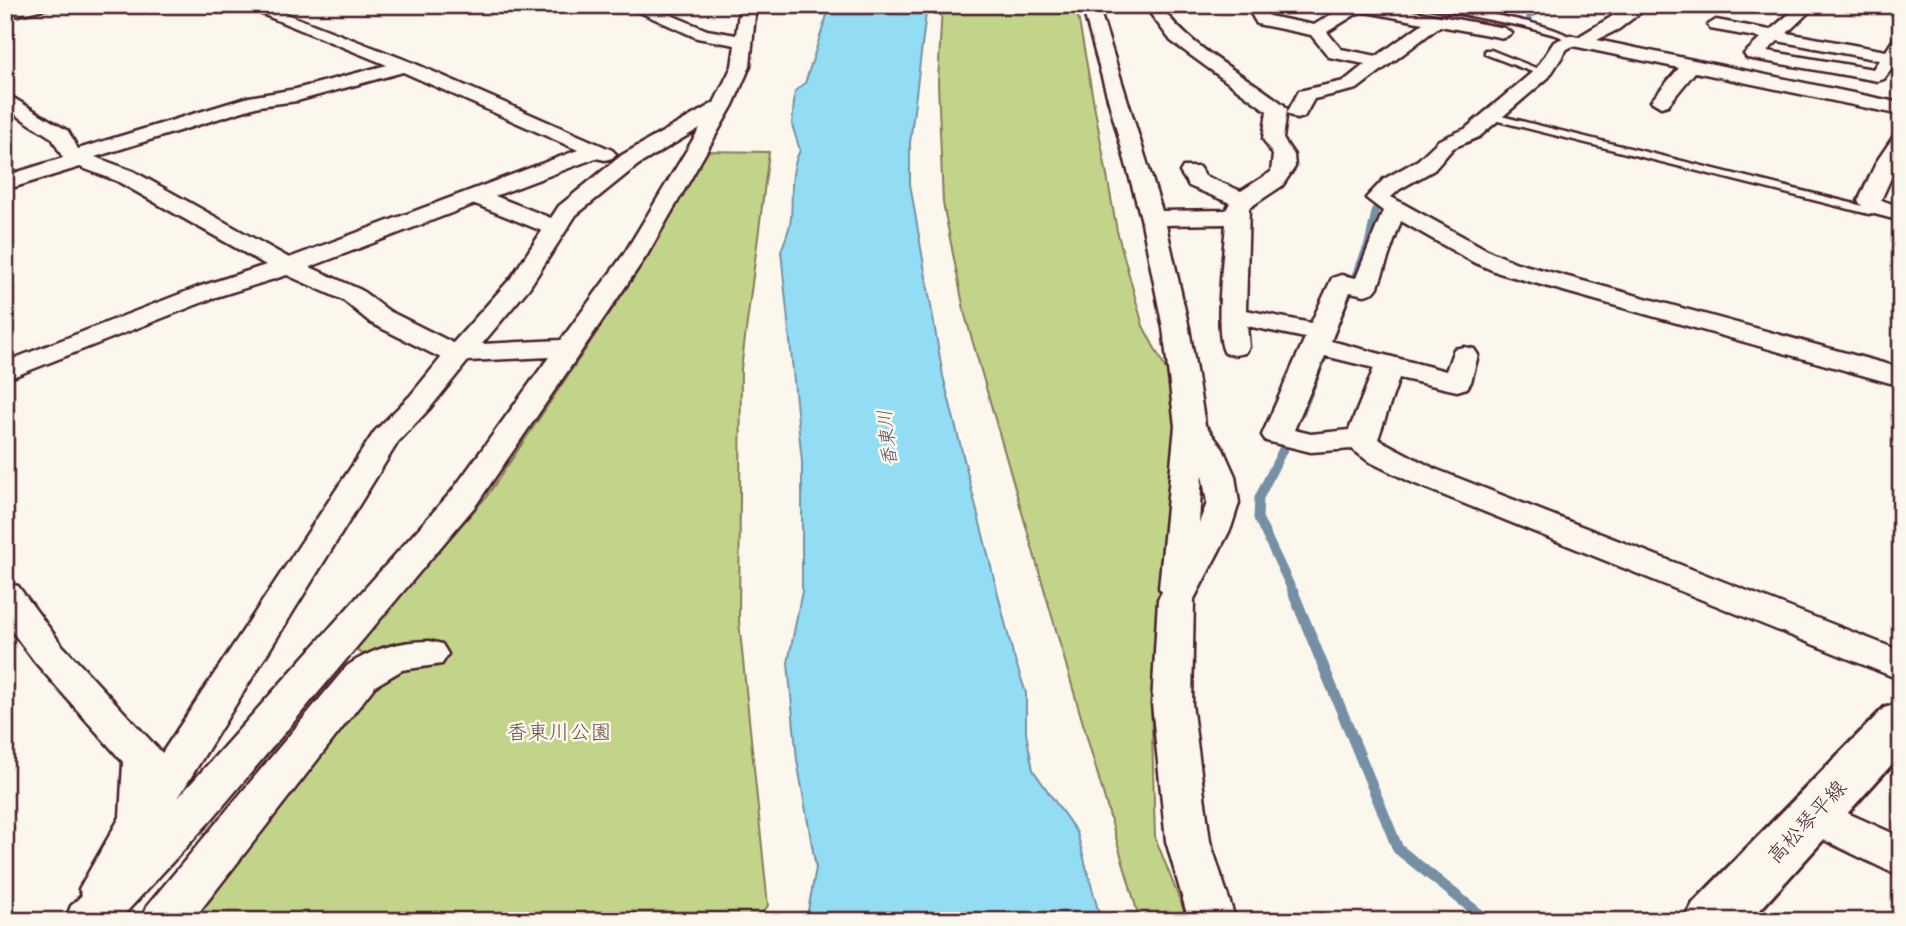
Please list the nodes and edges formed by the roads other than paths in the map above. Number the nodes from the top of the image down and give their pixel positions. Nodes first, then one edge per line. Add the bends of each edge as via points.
1 (41, 5) edge
2 (248, 5) edge
3 (632, 5) edge
4 (748, 5) edge
5 (1090, 5) edge
6 (1152, 5) edge
7 (1255, 5) edge
8 (1419, 5) edge
9 (1356, 6) edge
10 (1636, 6) edge
11 (5, 13) edge
12 (1766, 14) dead end
13 (1797, 15) junction
14 (1438, 20) junction
15 (1820, 24) dead end
16 (1716, 25) dead end
17 (1317, 31) junction
18 (1504, 33) dead end
19 (1774, 35) junction
20 (742, 41) junction
21 (1575, 41) junction
22 (1895, 43) edge
23 (1488, 52) dead end
24 (1693, 60) junction
25 (1380, 62) junction
26 (1801, 63) junction
27 (405, 66) junction
28 (1543, 74) junction
29 (1781, 84) junction
30 (5, 99) edge
31 (1661, 101) dead end
32 (723, 105) junction
33 (1901, 109) edge
34 (1297, 113) dead end
35 (1494, 117) junction
36 (1901, 124) edge
37 (1901, 140) edge
38 (594, 151) junction
39 (78, 158) junction
40 (629, 160) junction
41 (1191, 172) dead end
42 (5, 183) edge
43 (483, 199) dead end
44 (1387, 205) junction
45 (1875, 207) junction
46 (1239, 209) junction
47 (1901, 214) edge
48 (1153, 218) junction
49 (555, 228) junction
50 (287, 267) junction
51 (1233, 315) junction
52 (1323, 344) junction
53 (1235, 347) dead end
54 (569, 348) junction
55 (460, 353) junction
56 (1464, 355) dead end
57 (1389, 367) junction
58 (5, 372) edge
59 (1901, 377) edge
60 (1362, 442) junction
61 (5, 595) edge
62 (429, 654) dead end
63 (1901, 666) edge
64 (1901, 721) edge
65 (1814, 816) junction
66 (142, 819) junction
67 (1901, 858) edge
68 (86, 921) edge
69 (164, 921) edge
70 (1213, 921) edge
71 (1713, 921) edge

1 - 11 street
2 - 27 street
3 - 20 street via 703,34
4 - 20 street
5 - 48 street
6 - 46 street via 1185,44 1277,109 1273,139 1285,162 1275,181
7 - 17 street via 1263,20
8 - 21 lane via 1526,25
9 - 14 street
9 - 17 street
10 - 21 street via 1613,25
12 - 13 street
13 - 15 street
13 - 19 street
14 - 18 street
14 - 25 street
16 - 19 street
17 - 25 street via 1335,53
19 - 22 street
19 - 26 street via 1753,54
20 - 32 street via 741,66
21 - 24 street
21 - 28 street via 1560,46
22 - 26 street via 1878,75
23 - 28 lane
24 - 29 street
24 - 31 street
25 - 34 street via 1350,85 1306,95
26 - 29 street
27 - 38 street
27 - 39 street via 256,101
28 - 35 street
29 - 33 street
29 - 36 street via 1768,93
30 - 39 street via 61,135 67,151
32 - 40 street
32 - 54 street via 635,255
35 - 44 street via 1392,184 1377,198
35 - 45 lane via 1869,212
37 - 45 street via 1889,153 1888,165 1869,201
38 - 40 street
38 - 50 street
39 - 42 street
39 - 50 street via 125,176
40 - 49 street via 567,211
41 - 46 street
43 - 49 street
44 - 52 street via 1392,214 1365,287 1341,283
44 - 59 street via 1508,268
45 - 47 street
46 - 48 street
46 - 51 street
48 - 70 street via 1190,426 1220,477 1223,503 1176,599 1173,718 1188,841
49 - 55 street via 520,284
50 - 55 street via 352,295 380,317 442,350
50 - 58 street via 206,292
51 - 52 street
51 - 53 street
52 - 57 street via 1390,363
52 - 60 street via 1277,435 1311,443
54 - 55 street
54 - 68 street via 464,498 197,807
55 - 66 street via 386,437
56 - 57 street via 1457,382
57 - 60 street
60 - 63 street via 1424,476
61 - 66 street via 48,653 144,758
62 - 69 street via 403,654 361,676
64 - 65 main road, 高松琴平線
65 - 67 street
65 - 71 main road, 高松琴平線
66 - 68 street

